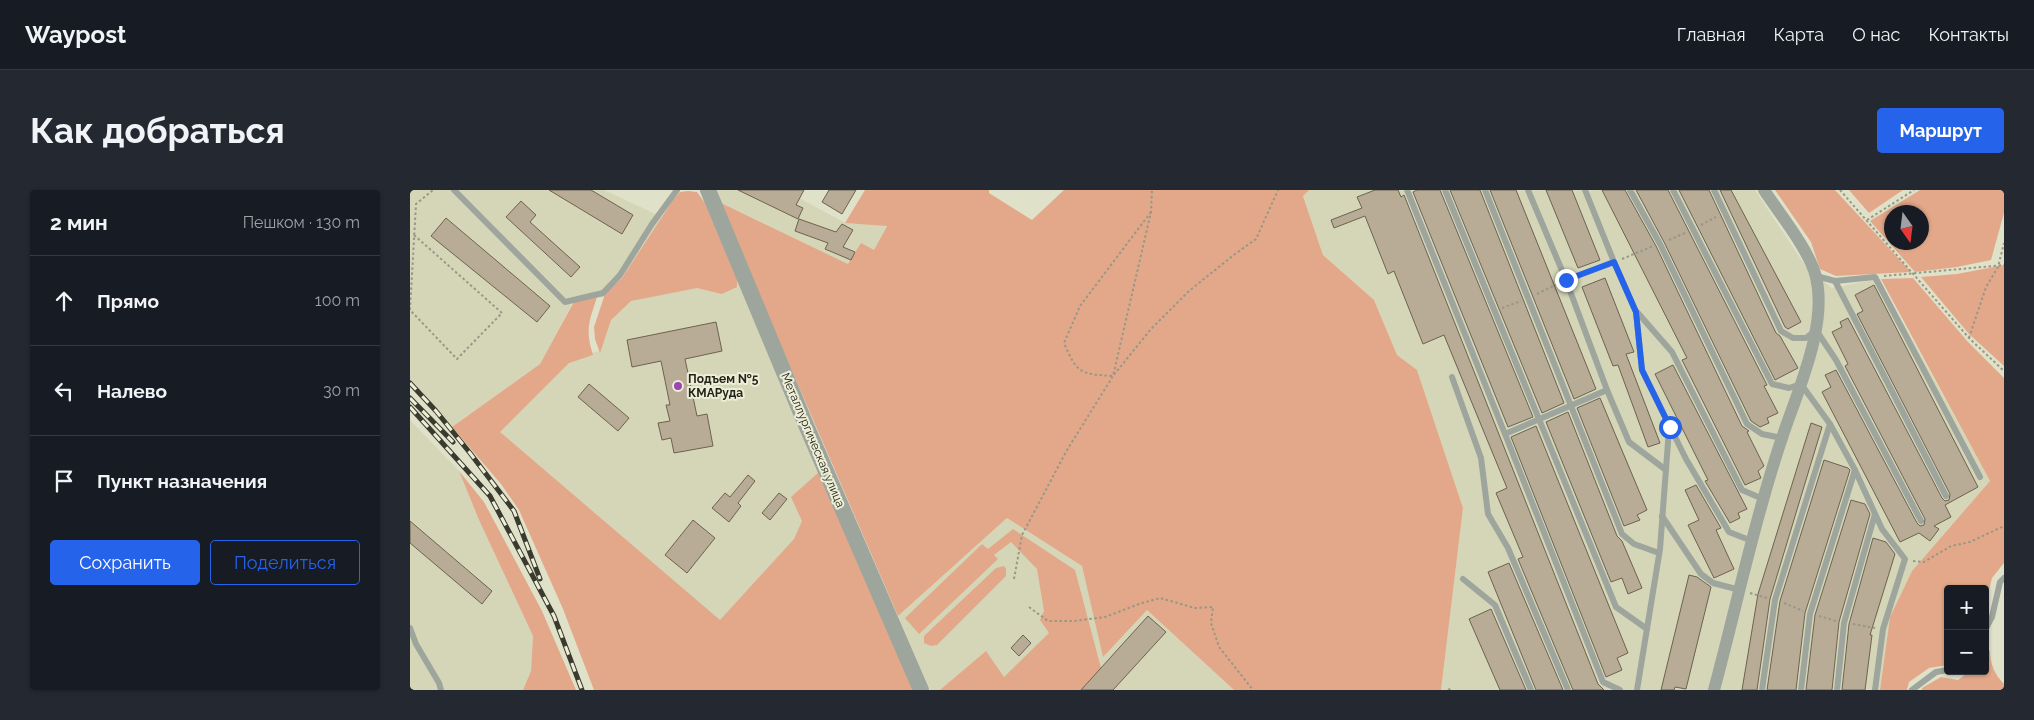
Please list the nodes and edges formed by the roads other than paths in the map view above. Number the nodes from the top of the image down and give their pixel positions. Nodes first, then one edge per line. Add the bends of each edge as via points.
1 (454, 190) edge
2 (677, 190) edge
3 (708, 190) edge
4 (1407, 190) edge
5 (1445, 190) edge
6 (1485, 190) edge
7 (1528, 190) edge
8 (1585, 190) edge
9 (1630, 190) edge
10 (1673, 190) edge
11 (1714, 190) edge
12 (1764, 190) edge
13 (1816, 276) junction
14 (1835, 281) junction
15 (1636, 312) junction
16 (1816, 330) junction
17 (1452, 378) dead end
18 (1802, 384) junction
19 (1606, 390) junction
20 (1572, 405) junction
21 (1538, 419) junction
22 (1830, 424) junction
23 (1670, 427) junction
24 (1505, 434) junction
25 (1782, 438) junction
26 (1666, 470) junction
27 (1855, 470) junction
28 (1980, 477) dead end
29 (1946, 496) dead end
30 (1763, 499) junction
31 (1875, 514) junction
32 (1662, 516) junction
33 (1921, 521) dead end
34 (1752, 542) junction
35 (1658, 553) junction
36 (2004, 578) edge
37 (1463, 579) dead end
38 (1741, 590) junction
39 (1989, 623) edge
40 (410, 628) edge
41 (1647, 629) junction
42 (1944, 671) edge
43 (441, 690) edge
44 (920, 690) edge
45 (1532, 690) edge
46 (1568, 690) edge
47 (1620, 690) edge
48 (1637, 690) edge
49 (1714, 690) edge
50 (1762, 690) edge
51 (1801, 690) edge
52 (1837, 690) edge
53 (1875, 690) edge
54 (1912, 690) edge

1 - 2 lane via 565,302 603,293 620,275
3 - 44 street, Металлургическая улица
4 - 24 lane
5 - 21 lane
6 - 20 lane
7 - 19 lane via 1566,280
8 - 15 lane
9 - 25 lane via 1660,244 1747,424 1762,434
10 - 18 lane via 1772,384 1789,388
11 - 16 lane via 1781,331 1793,338 1806,338
12 - 13 street via 1805,252
13 - 14 lane
13 - 16 street
14 - 28 lane via 1875,277
14 - 29 lane
15 - 23 lane via 1642,370
15 - 30 lane via 1672,352 1742,490
16 - 18 street
16 - 33 lane via 1836,360
17 - 46 lane via 1480,458 1488,514 1508,548
18 - 22 lane
18 - 25 street
19 - 20 lane
19 - 26 lane via 1629,442
20 - 21 lane
20 - 35 lane via 1622,534 1634,544
21 - 24 lane
21 - 41 lane via 1616,607
22 - 27 lane
22 - 50 lane via 1775,600
23 - 26 lane
23 - 34 lane via 1729,532
24 - 47 lane via 1603,682
25 - 30 street
26 - 32 lane
27 - 31 lane
27 - 51 lane via 1810,614
30 - 34 street
31 - 52 lane via 1844,623
31 - 53 lane via 1905,559 1883,628
32 - 35 lane
32 - 38 lane via 1701,574 1713,583
34 - 38 street
35 - 41 lane
36 - 39 lane via 2000,582
37 - 45 lane via 1495,605
38 - 49 street
40 - 43 lane
41 - 48 lane
42 - 54 lane via 1936,672

